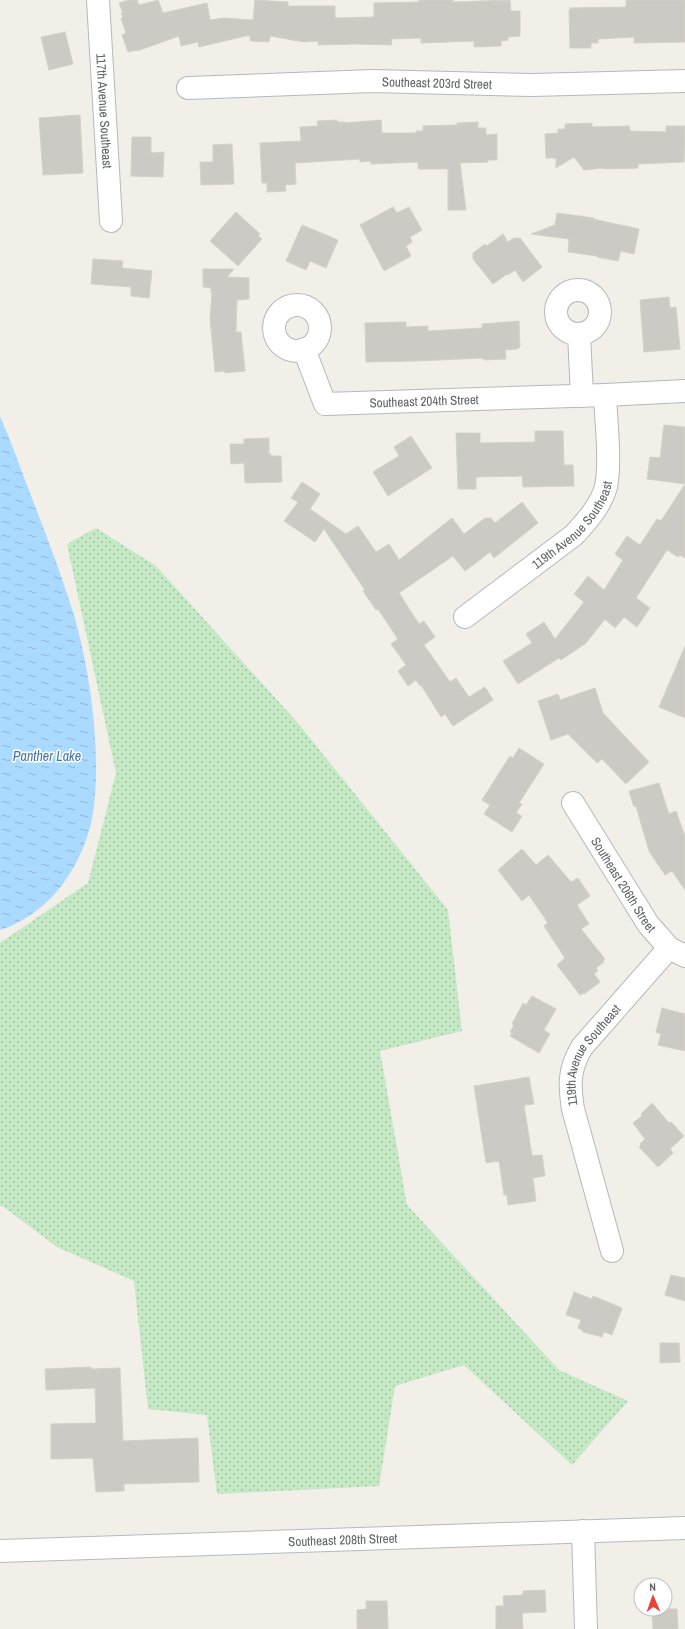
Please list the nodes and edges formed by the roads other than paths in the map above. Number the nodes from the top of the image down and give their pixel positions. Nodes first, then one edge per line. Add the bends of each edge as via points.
1 (98, 0) edge
2 (685, 81) edge
3 (188, 88) dead end
4 (111, 221) dead end
5 (579, 334) dead end
6 (304, 349) dead end
7 (685, 391) edge
8 (605, 395) junction
9 (582, 396) junction
10 (465, 617) dead end
11 (573, 803) dead end
12 (677, 952) edge
13 (612, 1251) dead end
14 (685, 1528) edge
15 (583, 1531) junction
16 (0, 1551) edge
17 (586, 1629) edge

1 - 4 street, 117th Avenue Southeast
2 - 3 street, Southeast 203rd Street via 532,85 372,81
5 - 9 street
6 - 9 street, Southeast 204th Street via 325,404
7 - 8 street, Southeast 204th Street
8 - 9 street, Southeast 204th Street
8 - 10 street, 119th Avenue Southeast via 608,465 606,487 598,504 574,535
11 - 12 street, Southeast 206th Street via 648,924
12 - 13 street, 119th Avenue Southeast via 582,1047 571,1071 573,1109
14 - 15 street, Southeast 208th Street
15 - 16 street, Southeast 208th Street
15 - 17 street

